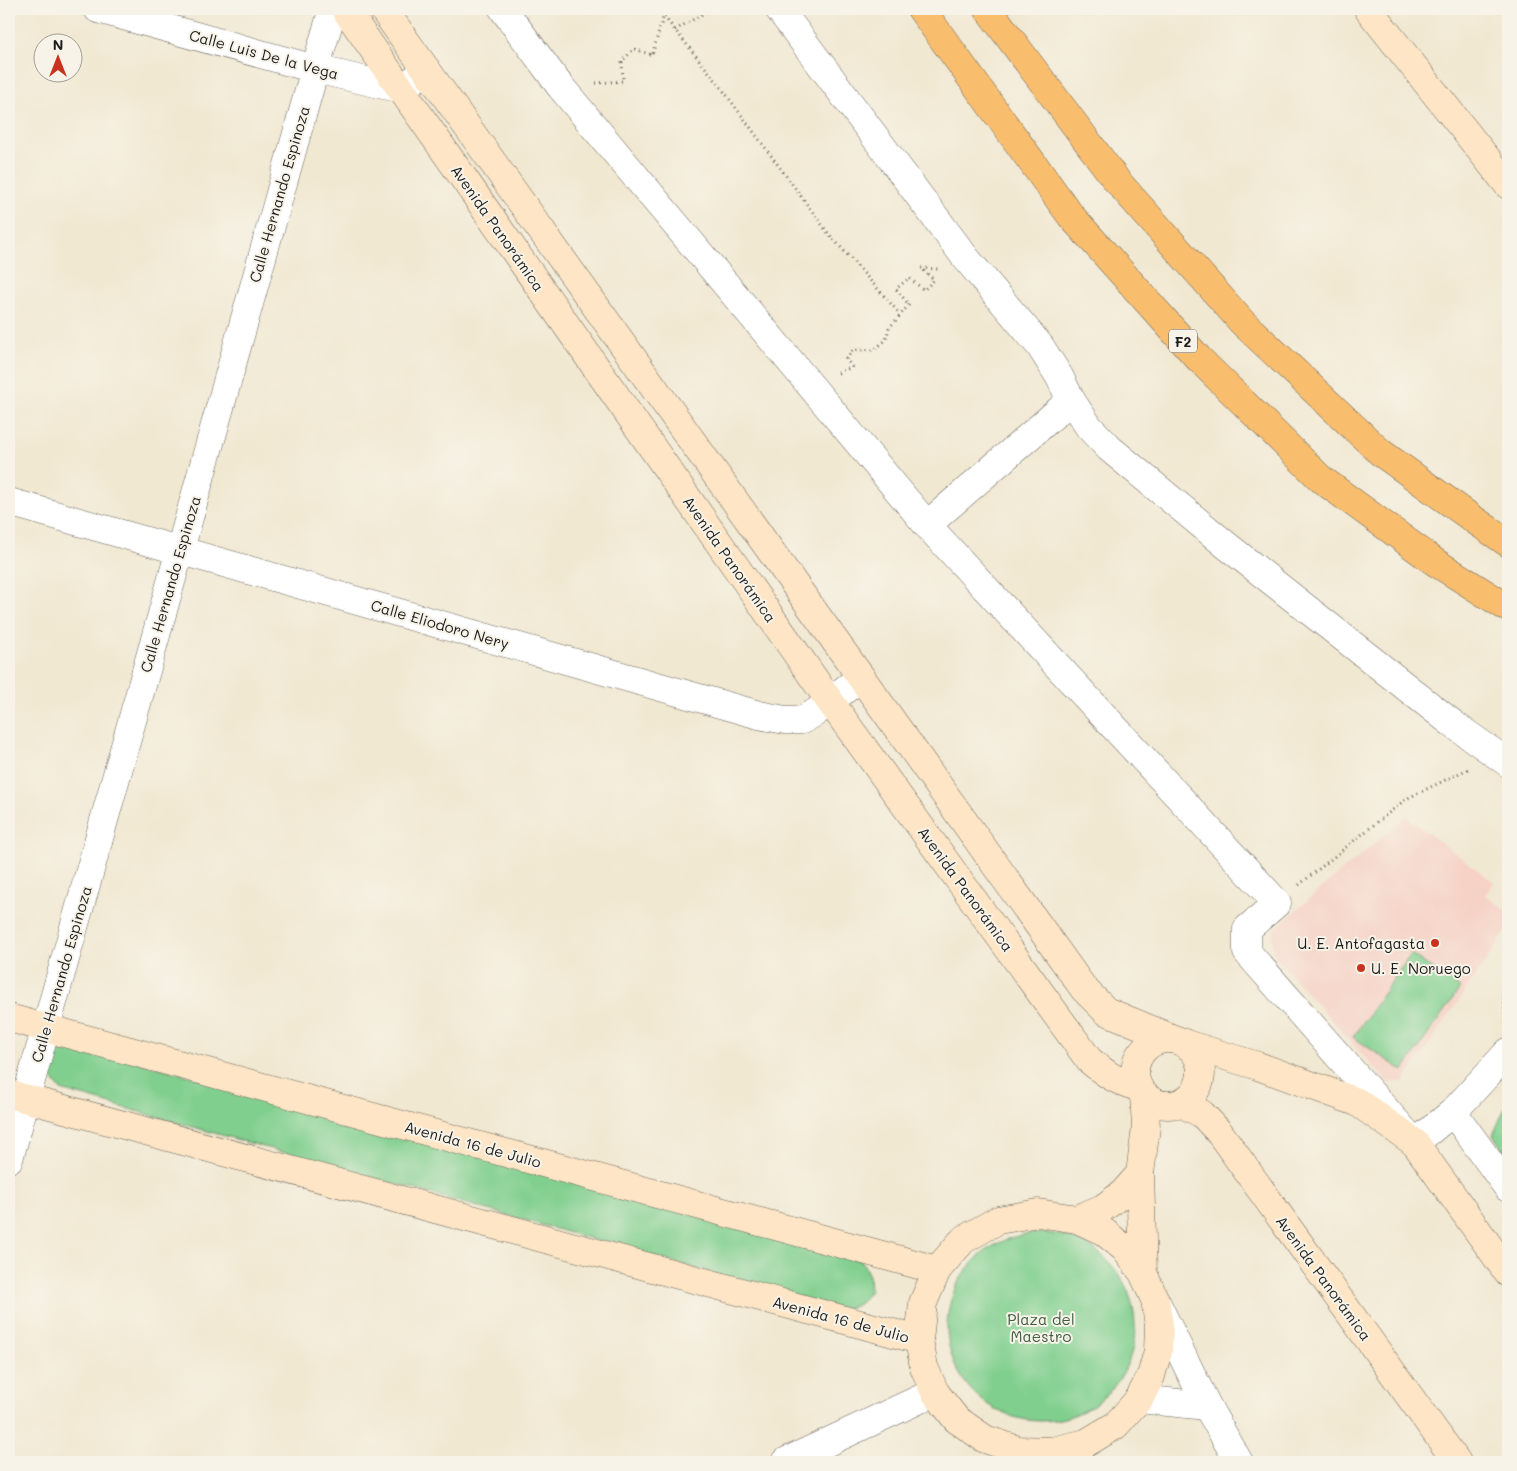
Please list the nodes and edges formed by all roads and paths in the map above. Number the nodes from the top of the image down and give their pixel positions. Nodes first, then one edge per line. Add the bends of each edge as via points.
1 (98, 9) edge
2 (332, 9) edge
3 (345, 9) edge
4 (383, 9) edge
5 (503, 9) edge
6 (658, 9) edge
7 (706, 9) edge
8 (779, 9) edge
9 (921, 9) edge
10 (988, 9) edge
11 (1368, 9) edge
12 (675, 31) junction
13 (314, 68) junction
14 (427, 70) junction
15 (560, 86) junction
16 (401, 89) junction
17 (1508, 185) edge
18 (965, 256) junction
19 (900, 314) junction
20 (811, 386) junction
21 (1072, 400) junction
22 (9, 502) edge
23 (927, 525) junction
24 (1508, 543) edge
25 (179, 550) junction
26 (1508, 608) edge
27 (861, 677) junction
28 (829, 700) junction
29 (1503, 759) edge
30 (1277, 903) junction
31 (1508, 972) edge
32 (9, 1018) edge
33 (45, 1028) junction
34 (1181, 1042) junction
35 (1508, 1052) edge
36 (1141, 1091) junction
37 (17, 1096) edge
38 (1176, 1104) junction
39 (1453, 1112) junction
40 (1146, 1127) junction
41 (1415, 1143) junction
42 (9, 1159) edge
43 (1140, 1174) junction
44 (1508, 1188) edge
45 (1077, 1219) junction
46 (937, 1270) junction
47 (1143, 1272) junction
48 (1508, 1273) edge
49 (1155, 1300) junction
50 (919, 1340) junction
51 (935, 1392) junction
52 (1139, 1399) junction
53 (1207, 1406) junction
54 (785, 1462) edge
55 (1239, 1462) edge
56 (1457, 1462) edge

1 - 13 street, Calle Luis De la Vega
2 - 13 street, Calle Hernando Espinoza
3 - 16 street, Avenida Panorámica
4 - 14 street
5 - 15 street
6 - 12 path
7 - 12 path via 708,11
8 - 18 street
9 - 26 highway, F2 via 1072,216 1200,359 1321,478 1435,562
10 - 24 highway via 1117,181 1242,322 1380,452
11 - 17 street
12 - 15 path via 663,18 652,55 634,49 622,60 623,82
12 - 19 path via 717,82 828,233
13 - 16 street, Calle Luis De la Vega
13 - 25 street, Calle Hernando Espinoza
14 - 16 street
14 - 27 street
15 - 20 street
16 - 28 street, Avenida Panorámica
18 - 19 path via 942,269 921,268 934,280 924,290 909,278 896,290 909,305
18 - 21 street via 1040,346
19 - 20 path via 889,328 886,340 874,350 852,350 846,359 852,367
20 - 23 street
21 - 23 street
21 - 29 street via 1089,427 1109,448 1445,718
22 - 25 street, Calle Eliodoro Nery
23 - 30 street
25 - 28 street, Calle Eliodoro Nery via 759,715 802,720
25 - 33 street, Calle Hernando Espinoza
27 - 28 street, Calle Eliodoro Nery
27 - 34 street via 1084,989 1106,1011
28 - 36 street, Avenida Panorámica via 1089,1060 1108,1075
29 - 30 path via 1406,799
30 - 41 street via 1247,929 1247,952
31 - 35 path via 1502,981
32 - 33 street, Avenida 16 de Julio
33 - 37 street, Calle Hernando Espinoza
33 - 46 street, Avenida 16 de Julio
34 - 36 street via 1165,1039 1155,1042 1139,1056 1135,1076
34 - 38 street via 1194,1051 1200,1060 1201,1070 1197,1090 1190,1098
34 - 41 street via 1357,1102
35 - 39 street
36 - 38 street via 1161,1105
36 - 40 street
37 - 42 street, Calle Hernando Espinoza
37 - 50 street, Avenida 16 de Julio
38 - 40 street
38 - 56 street, Avenida Panorámica via 1202,1114 1219,1132
39 - 41 street
39 - 44 street
40 - 43 street
41 - 48 street
43 - 45 street via 1122,1194 1103,1208
43 - 47 street
45 - 46 street via 1038,1213 998,1220 963,1240
45 - 47 street via 1103,1231 1125,1249
46 - 50 street via 923,1304
47 - 49 street
49 - 52 street via 1159,1325 1158,1351 1151,1376
49 - 53 street
50 - 51 street via 924,1367
51 - 52 street via 956,1419 985,1439 1018,1450 1052,1451 1086,1443 1116,1425
51 - 54 street
52 - 53 street
53 - 55 street

